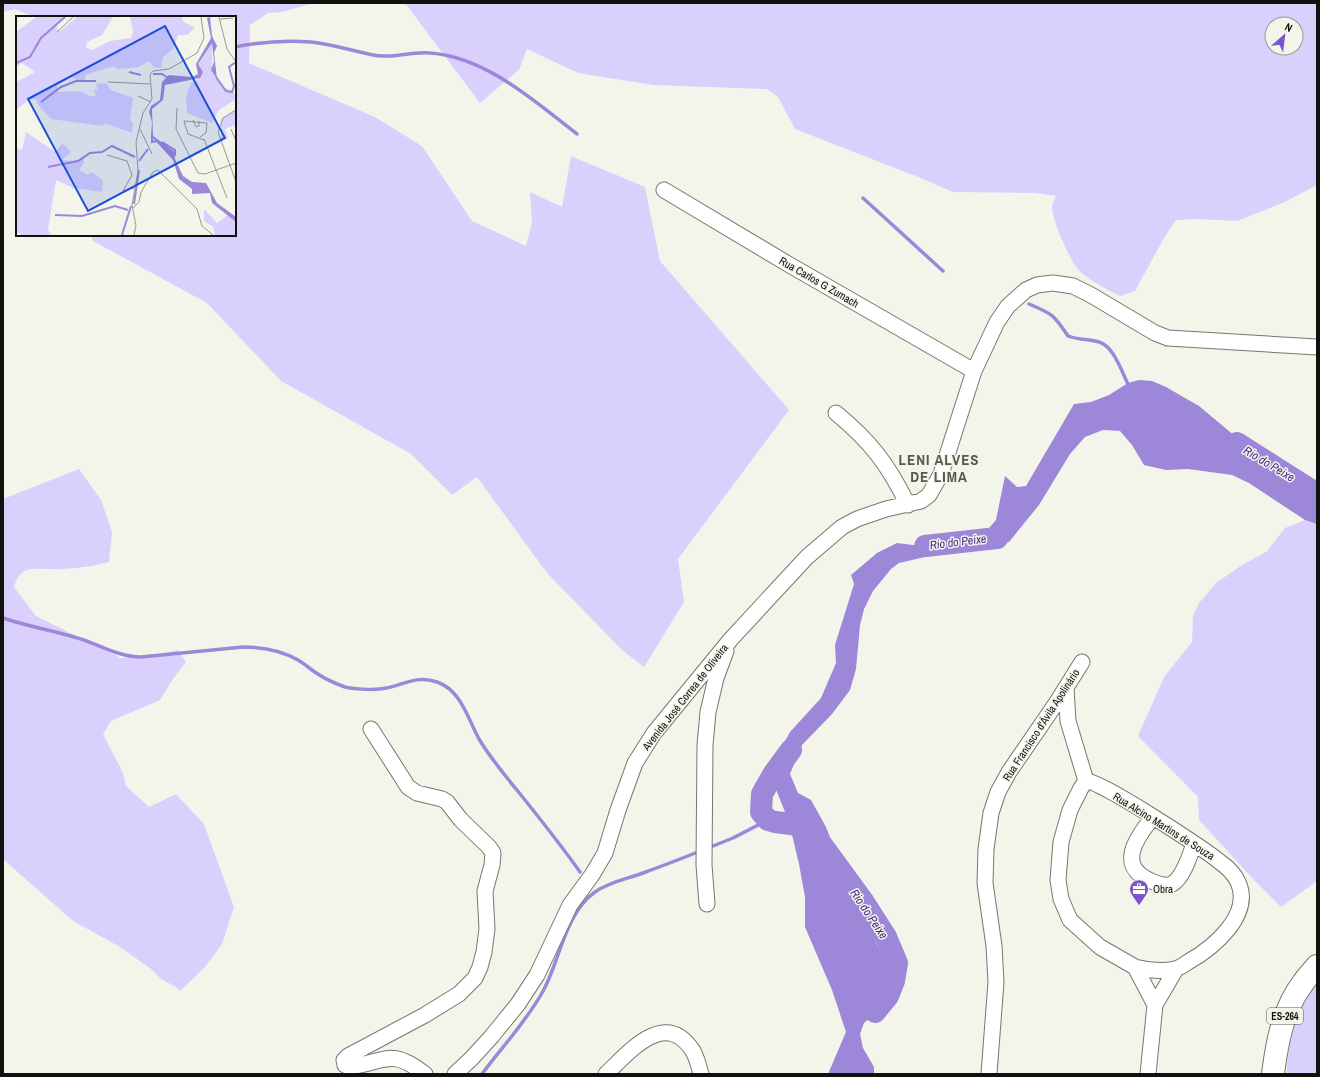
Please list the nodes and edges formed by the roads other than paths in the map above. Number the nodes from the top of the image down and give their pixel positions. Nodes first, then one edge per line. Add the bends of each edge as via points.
1 (664, 190) dead end
2 (1317, 347) edge
3 (974, 371) junction
4 (836, 413) dead end
5 (908, 504) junction
6 (731, 639) junction
7 (1082, 662) dead end
8 (1066, 688) junction
9 (371, 729) dead end
10 (1086, 782) junction
11 (1153, 817) junction
12 (1194, 844) junction
13 (707, 904) dead end
14 (1317, 966) edge
15 (1136, 967) junction
16 (1176, 969) junction
17 (1155, 1006) junction
18 (425, 1074) edge
19 (455, 1074) edge
20 (606, 1074) edge
21 (701, 1074) edge
22 (989, 1074) edge
23 (1148, 1074) edge
24 (1273, 1074) edge

1 - 3 street, Rua Carlos G Zumach
2 - 3 street, Avenida José Correa de Oliveira via 1168,338 1091,295 1072,286 1052,283 1026,290 1008,306
3 - 5 street, Avenida José Correa de Oliveira via 941,474 929,495
4 - 5 street via 866,440 881,458
5 - 6 street, Avenida José Correa de Oliveira via 873,513 842,527 808,557
6 - 13 street via 716,678 708,712 705,745 704,858
6 - 19 street, Avenida José Correa de Oliveira via 643,749 628,780 605,853 570,905 537,975 492,1036
7 - 8 street, Rua Francisco d'Ávila Apolinário
8 - 10 street via 1068,722
8 - 22 street, Rua Francisco d'Ávila Apolinário via 1009,772 998,792 991,813 985,883 996,982
9 - 18 street via 408,787 445,801 493,853 485,891 486,942 475,978 445,1003 344,1060 345,1065 350,1067 390,1057 402,1060
10 - 11 street, Rua Alcino Martins de Souza via 1092,782
10 - 15 street, Rua Alcino Martins de Souza via 1070,810 1061,842 1058,880 1061,899 1070,920 1100,947
11 - 12 street, Rua Alcino Martins de Souza
11 - 12 street via 1137,840 1132,853 1131,864 1137,873 1157,884 1172,884 1181,874
12 - 16 street, Rua Alcino Martins de Souza via 1220,862 1238,881 1241,891 1240,906 1234,922 1217,942 1198,957
14 - 24 main road, ES-264 via 1302,983 1291,1002 1280,1034
15 - 16 street, Rua Alcino Martins de Souza via 1151,970
15 - 17 street
16 - 17 street
17 - 23 street
20 - 21 street via 646,1038 662,1032 680,1038 688,1045

